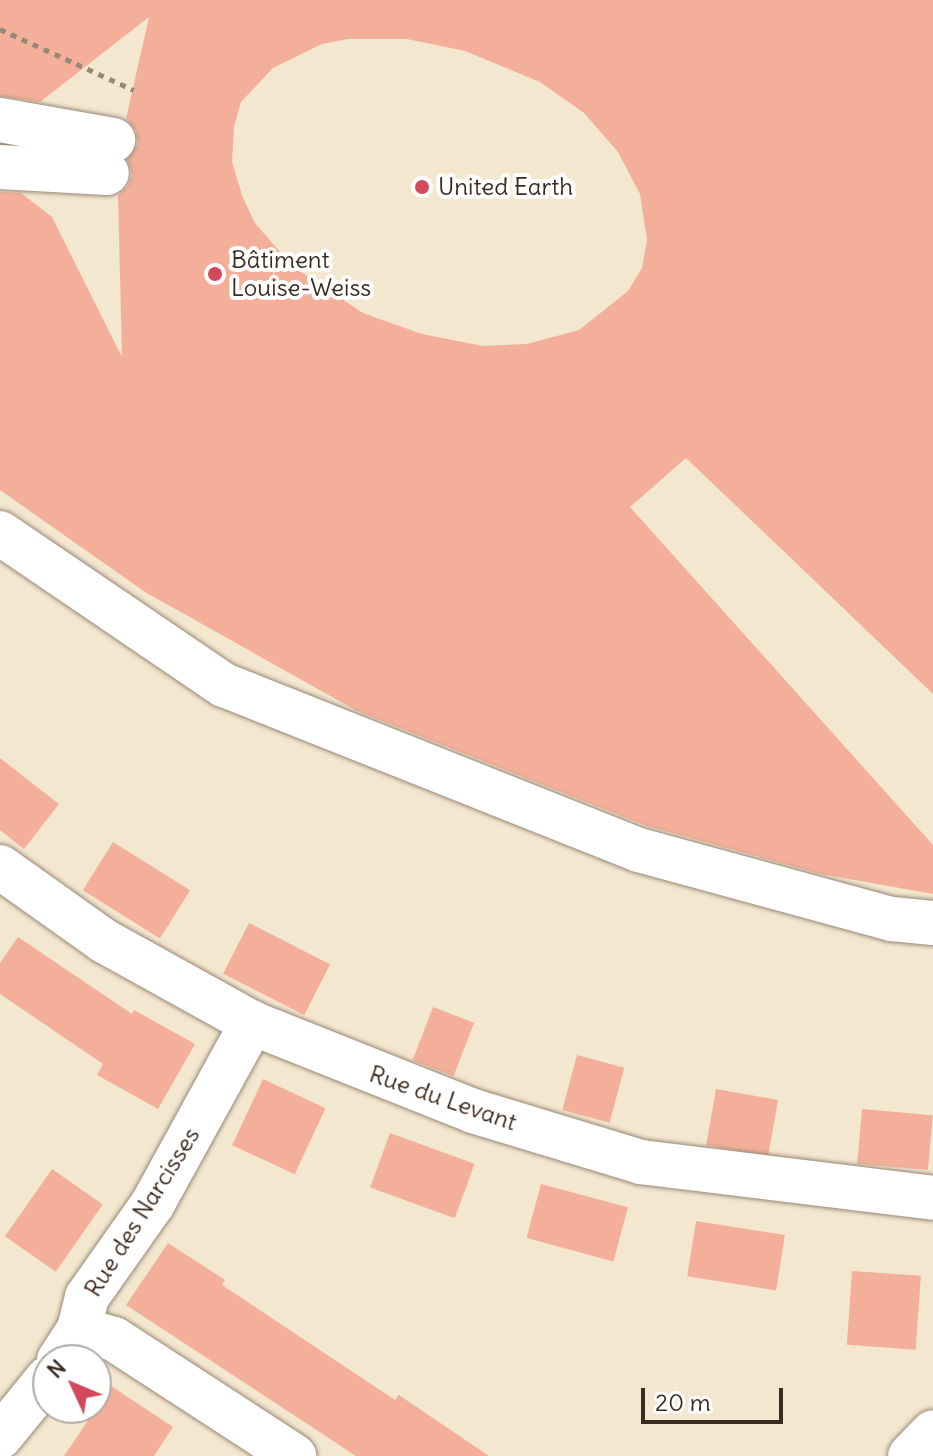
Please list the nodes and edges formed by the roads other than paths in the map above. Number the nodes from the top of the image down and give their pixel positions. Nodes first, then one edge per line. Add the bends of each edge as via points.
1 (0, 120) edge
2 (0, 150) edge
3 (21, 168) edge
4 (0, 533) edge
5 (0, 867) edge
6 (933, 923) edge
7 (252, 1023) junction
8 (933, 1198) edge
9 (69, 1344) edge
10 (76, 1344) edge
11 (32, 1398) edge
12 (933, 1432) edge
13 (0, 1437) edge
14 (294, 1456) edge
15 (910, 1456) edge

1 - 3 street via 110,156
2 - 3 street
4 - 6 street via 224,685 639,850 892,919
5 - 7 street, Rue du Levant via 104,941
7 - 8 street, Rue du Levant via 473,1111 641,1162
7 - 9 street, Rue des Narcisses via 152,1205 87,1297
10 - 14 street via 114,1339
11 - 13 street
12 - 15 street

